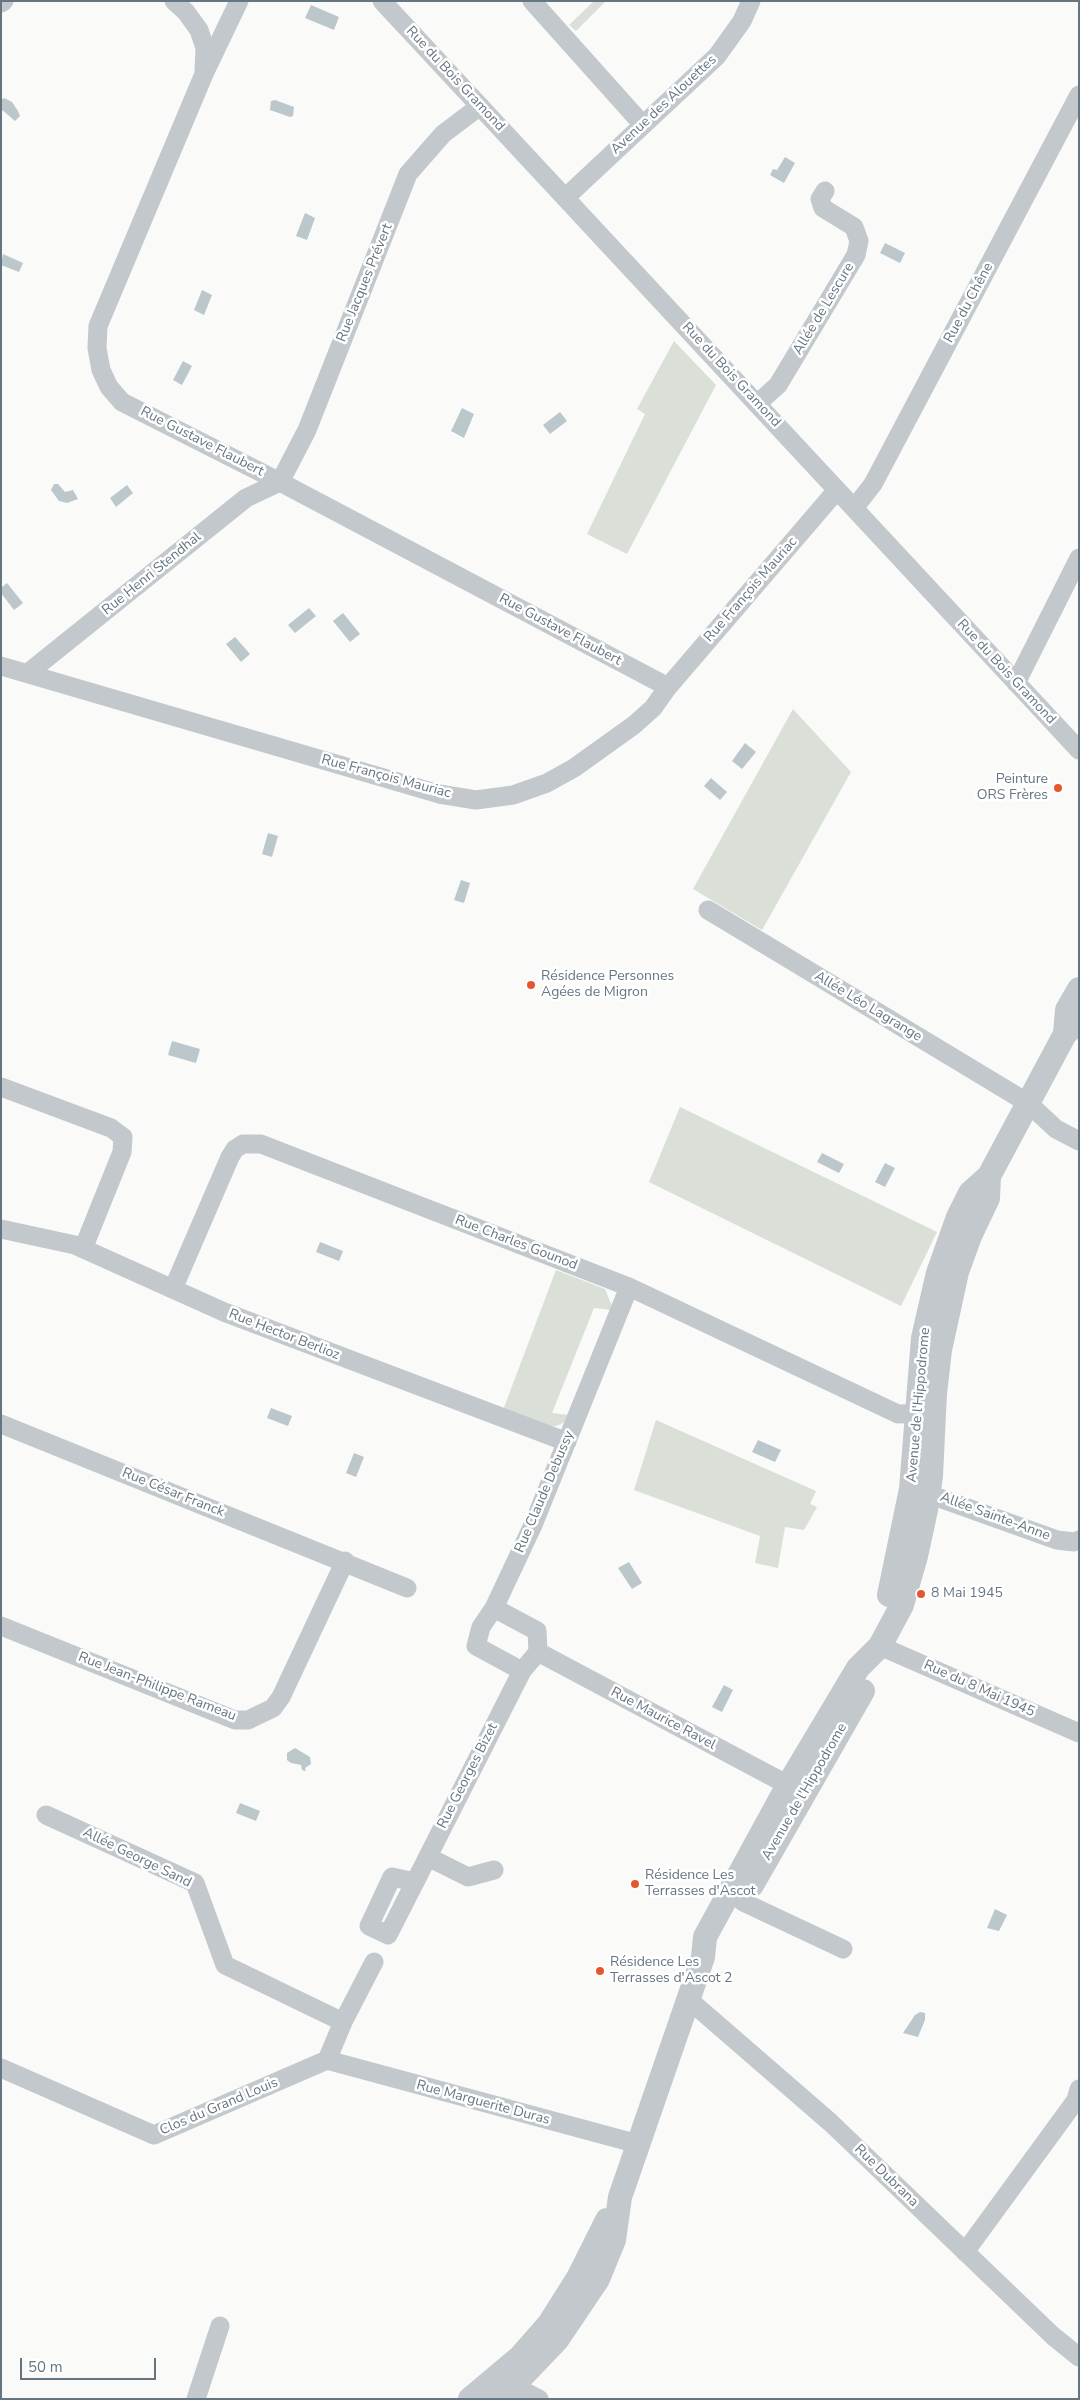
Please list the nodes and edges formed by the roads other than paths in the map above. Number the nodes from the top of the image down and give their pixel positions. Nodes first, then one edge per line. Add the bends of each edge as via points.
1 (174, 1) edge
2 (239, 1) edge
3 (382, 1) edge
4 (532, 1) edge
5 (751, 1) edge
6 (204, 74) junction
7 (1079, 95) edge
8 (480, 106) junction
9 (643, 125) junction
10 (825, 191) dead end
11 (566, 198) junction
12 (758, 403) junction
13 (280, 482) junction
14 (837, 490) junction
15 (855, 507) junction
16 (1079, 558) edge
17 (1, 666) edge
18 (28, 673) junction
19 (1016, 683) junction
20 (668, 687) junction
21 (1079, 750) edge
22 (708, 910) dead end
23 (1079, 989) edge
24 (1072, 1027) edge
25 (1, 1087) edge
26 (1028, 1103) junction
27 (1079, 1141) edge
28 (1, 1229) edge
29 (83, 1249) junction
30 (629, 1287) junction
31 (173, 1288) junction
32 (925, 1414) junction
33 (1, 1424) edge
34 (567, 1442) junction
35 (920, 1491) junction
36 (1079, 1540) edge
37 (345, 1561) junction
38 (407, 1588) dead end
39 (494, 1608) junction
40 (1, 1626) edge
41 (880, 1646) junction
42 (538, 1652) junction
43 (522, 1671) junction
44 (1079, 1733) edge
45 (788, 1785) junction
46 (46, 1814) dead end
47 (428, 1857) junction
48 (494, 1870) dead end
49 (416, 1882) dead end
50 (743, 1902) junction
51 (843, 1949) dead end
52 (703, 1957) junction
53 (374, 1962) dead end
54 (688, 1999) junction
55 (343, 2022) junction
56 (327, 2060) junction
57 (1, 2068) edge
58 (1079, 2089) edge
59 (638, 2144) junction
60 (620, 2197) junction
61 (965, 2252) junction
62 (220, 2326) dead end
63 (1079, 2358) edge
64 (505, 2392) edge
65 (196, 2399) edge
66 (470, 2399) edge
67 (539, 2399) edge

1 - 6 street via 199,30 205,48
2 - 6 street, Rue Gustave Flaubert
3 - 8 street, Rue du Bois Gramond
4 - 9 street
5 - 9 street, Avenue des Alouettes via 742,21 717,56
6 - 13 street, Rue Gustave Flaubert via 98,326 100,370 122,402
7 - 15 street, Rue du Chêne via 873,484
8 - 11 street, Rue du Bois Gramond
8 - 13 street, Rue Jacques Prévert via 443,134 408,174 307,430
9 - 11 street, Avenue des Alouettes
10 - 12 street, Allée de Lescure via 820,200 823,208 854,227 859,242 856,255 778,385
11 - 12 street, Rue du Bois Gramond
12 - 14 street, Rue du Bois Gramond
13 - 18 street, Rue Henri Stendhal via 246,498
13 - 20 street, Rue Gustave Flaubert
14 - 15 street, Rue du Bois Gramond
14 - 20 street, Rue François Mauriac
15 - 19 street, Rue du Bois Gramond
16 - 19 street
17 - 18 street, Rue François Mauriac
18 - 20 street, Rue François Mauriac via 439,794 476,800 513,795 574,768 634,725 653,708
19 - 21 street, Rue du Bois Gramond
22 - 26 street, Allée Léo Lagrange
23 - 24 street via 1067,1010
24 - 26 street
25 - 29 street via 111,1128 124,1137 122,1152
26 - 27 street, Allée Léo Lagrange via 1056,1129
26 - 32 street, Avenue de l'Hippodrome via 989,1176 970,1193 938,1273 922,1338
28 - 29 street, Rue Hector Berlioz
29 - 31 street, Rue Hector Berlioz
30 - 31 street, Rue Charles Gounod via 261,1144 250,1143 242,1144 230,1157
30 - 32 street, Rue Charles Gounod via 898,1414
30 - 34 street, Rue Claude Debussy
31 - 34 street, Rue Hector Berlioz via 224,1312
32 - 35 street, Avenue de l'Hippodrome
33 - 37 street, Rue César Franck
34 - 39 street, Rue Claude Debussy
35 - 36 street, Allée Sainte-Anne via 1057,1540
35 - 41 street, Avenue de l'Hippodrome
37 - 38 street, Rue César Franck
37 - 40 street, Rue Jean-Philippe Rameau via 281,1697 273,1708 248,1720 235,1720
39 - 42 street via 537,1630
39 - 43 street, Rue Claude Debussy via 481,1627 476,1646
41 - 44 street, Rue du 8 Mai 1945
41 - 45 street, Avenue de l'Hippodrome via 858,1668
41 - 50 street, Avenue de l'Hippodrome via 874,1672
42 - 43 street
42 - 45 street, Rue Maurice Ravel
43 - 47 street, Rue Georges Bizet
45 - 52 street, Avenue de l'Hippodrome via 705,1937
46 - 55 street, Allée George Sand via 195,1882 225,1965
47 - 48 street via 468,1877
47 - 49 street, Rue Georges Bizet
50 - 51 street
50 - 52 street, Avenue de l'Hippodrome via 716,1948
52 - 54 street, Avenue de l'Hippodrome
53 - 55 street
54 - 59 street, Avenue de l'Hippodrome
54 - 61 street, Rue Dubrana via 831,2123
55 - 56 street
56 - 57 street, Clos du Grand Louis via 154,2135
56 - 59 street, Rue Marguerite Duras
58 - 61 street via 1076,2100
59 - 60 street, Avenue de l'Hippodrome
60 - 64 street, Avenue de l'Hippodrome via 614,2240 598,2279 558,2340
60 - 66 street, Avenue de l'Hippodrome via 578,2278 549,2324 520,2357
61 - 63 street, Rue Dubrana
62 - 65 street
64 - 67 street

